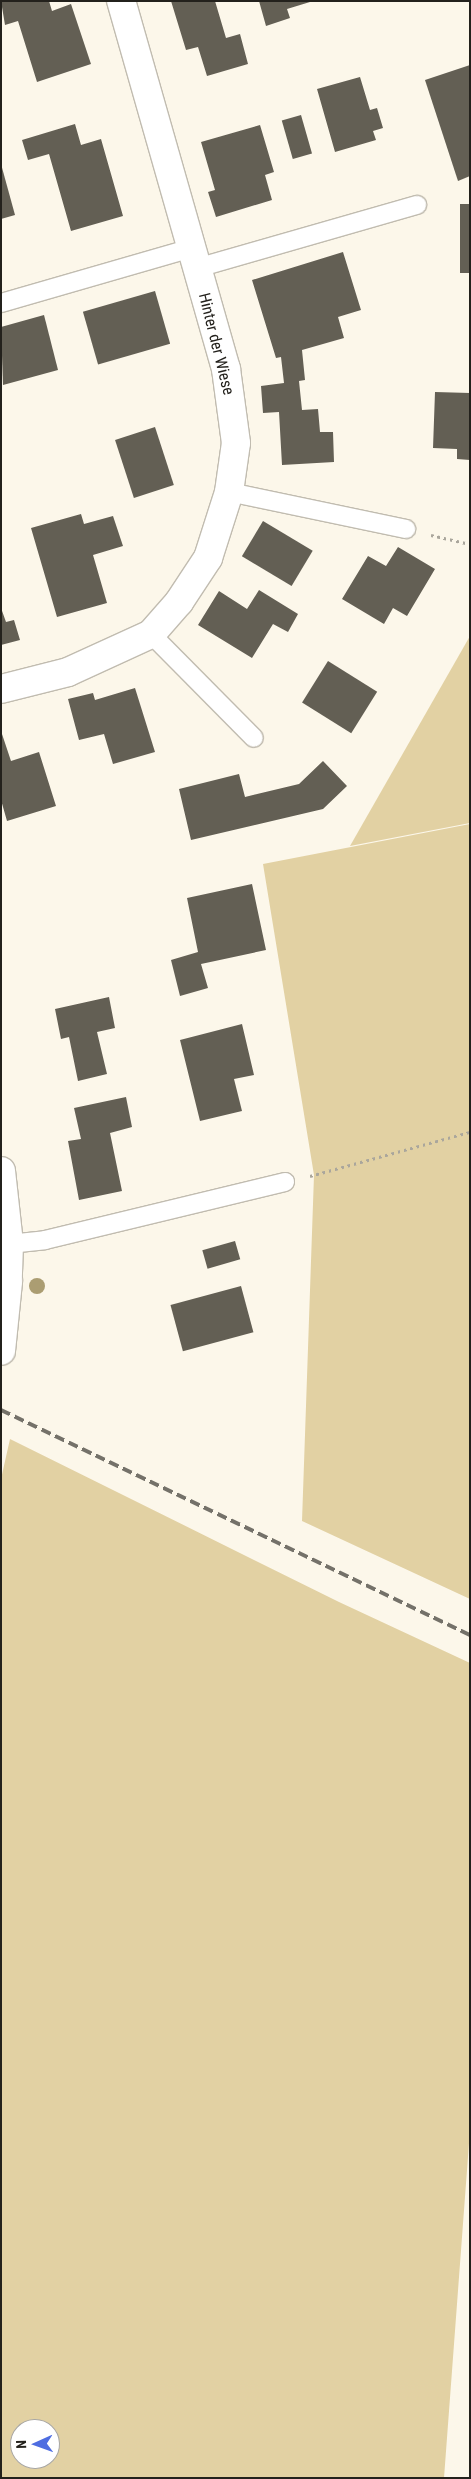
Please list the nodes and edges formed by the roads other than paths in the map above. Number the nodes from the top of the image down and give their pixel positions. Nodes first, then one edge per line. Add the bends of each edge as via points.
1 (121, 1) edge
2 (418, 205) dead end
3 (194, 258) junction
4 (1, 303) edge
5 (229, 492) junction
6 (406, 529) road end
7 (151, 634) junction
8 (1, 689) edge
9 (254, 738) dead end
10 (1, 1171) edge
11 (285, 1182) road end
12 (9, 1244) junction
13 (1, 1351) edge

1 - 3 street, Hinter der Wiese
2 - 3 lane
3 - 4 lane
3 - 5 street, Hinter der Wiese via 228,379 236,443
5 - 6 lane
5 - 7 street, Hinter der Wiese via 208,558 179,602
7 - 8 street, Hinter der Wiese via 68,672
7 - 9 lane
10 - 12 street
11 - 12 lane via 45,1240
12 - 13 street

